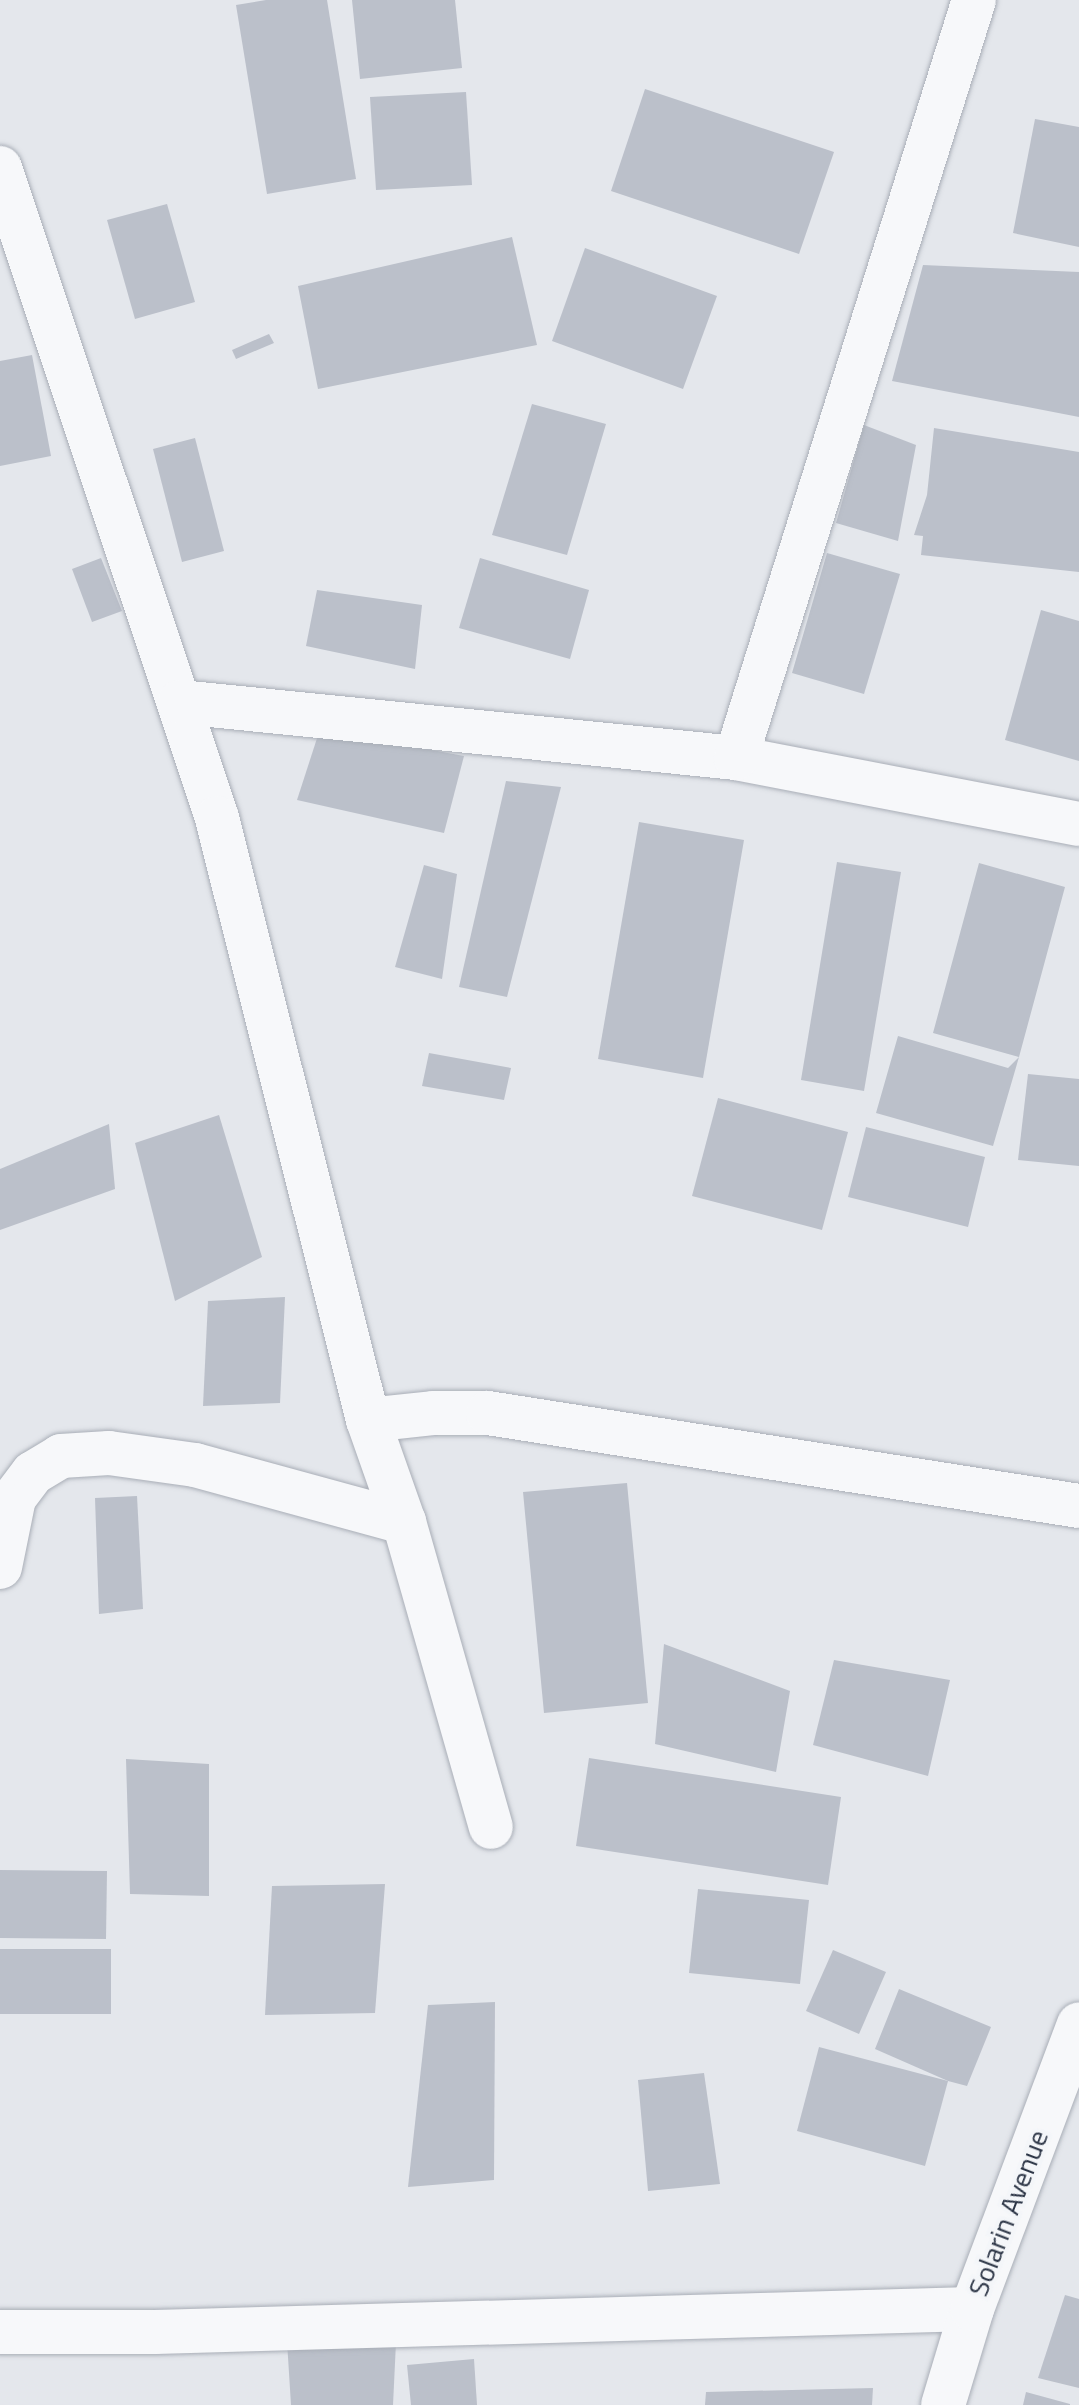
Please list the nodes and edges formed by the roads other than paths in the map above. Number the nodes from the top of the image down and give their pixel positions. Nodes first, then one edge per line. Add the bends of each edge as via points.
1 (974, 0) edge
2 (0, 168) edge
3 (180, 702) junction
4 (736, 758) junction
5 (1079, 824) edge
6 (368, 1420) junction
7 (1079, 1506) edge
8 (404, 1522) junction
9 (0, 1567) edge
10 (491, 1827) dead end
11 (1079, 2024) edge
12 (972, 2309) junction
13 (0, 2332) edge
14 (943, 2405) edge

1 - 4 street
2 - 3 street
3 - 4 street
3 - 6 street via 217,818
4 - 5 street
6 - 7 street via 488,1413
6 - 8 street
8 - 9 street via 195,1465 109,1453 61,1456 33,1473 14,1498
8 - 10 street
11 - 12 street, Solarin Avenue
12 - 13 street
12 - 14 street, Solarin Avenue

